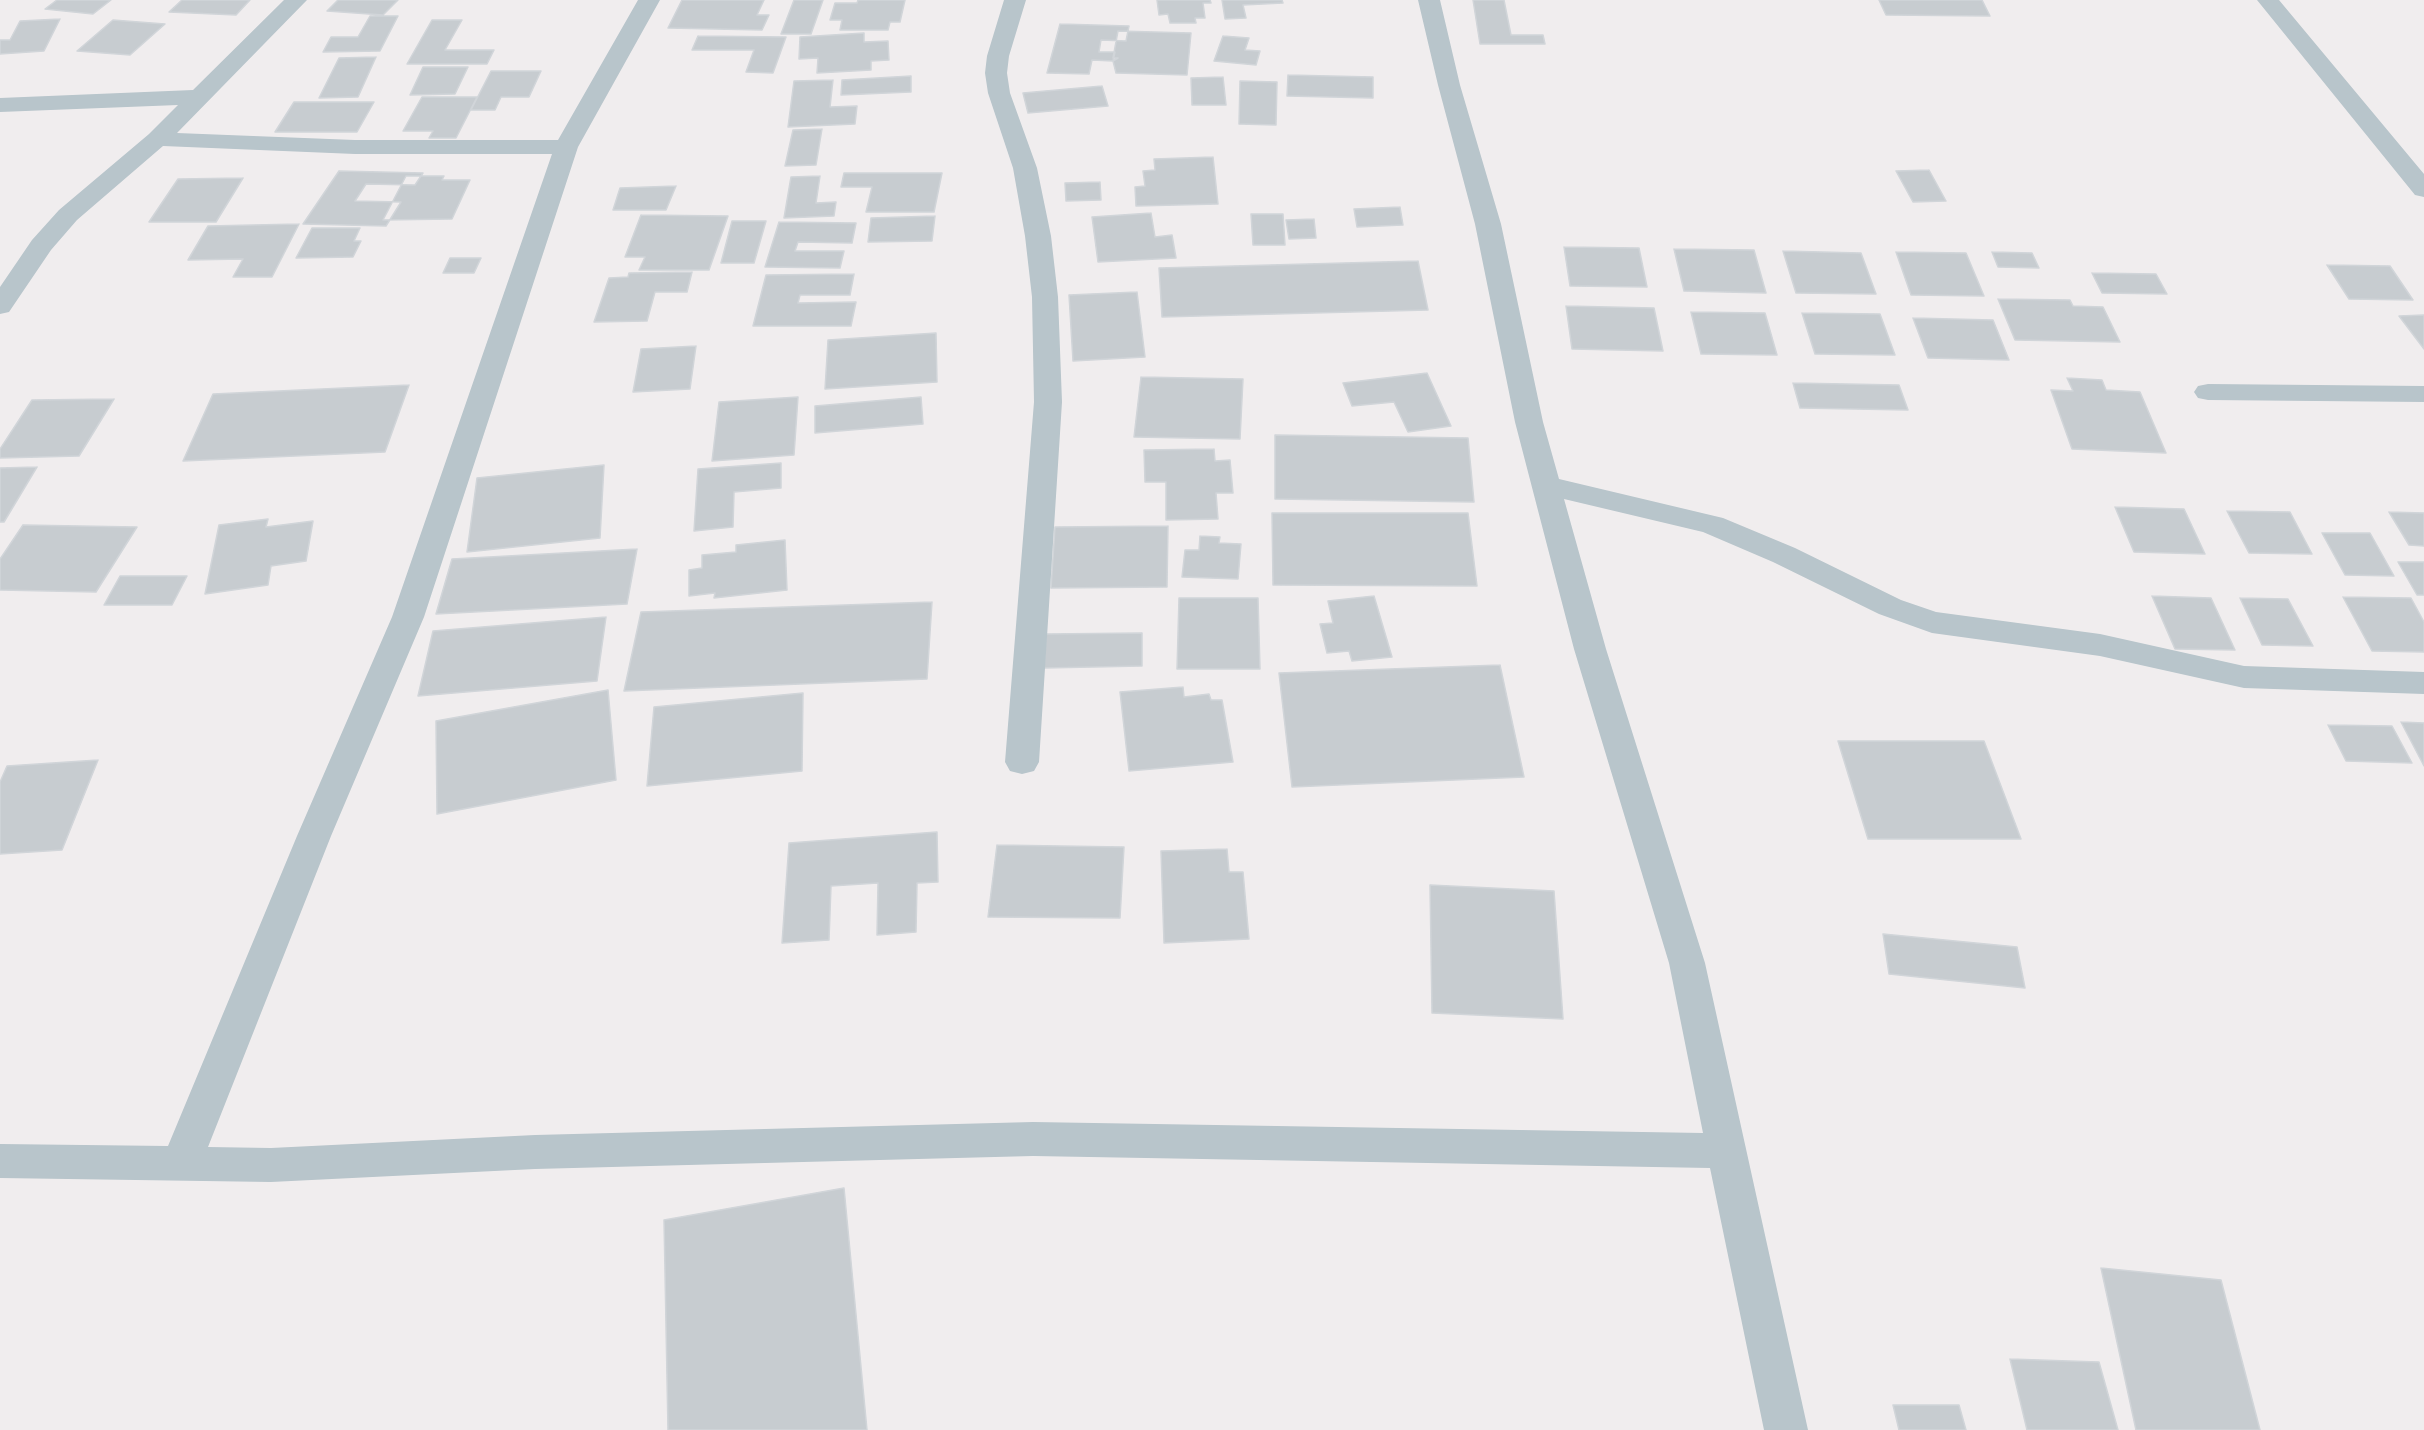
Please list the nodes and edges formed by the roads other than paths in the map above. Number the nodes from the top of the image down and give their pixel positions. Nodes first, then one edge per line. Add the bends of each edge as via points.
1 (296, 0) edge
2 (649, 0) edge
3 (1015, 0) edge
4 (1429, 0) edge
5 (2268, 0) edge
6 (199, 98) junction
7 (0, 105) edge
8 (157, 139) junction
9 (566, 147) junction
10 (2424, 190) edge
11 (0, 306) edge
12 (2208, 392) dead end
13 (2424, 394) edge
14 (1546, 485) junction
15 (2424, 683) edge
16 (1022, 762) dead end
17 (1726, 1151) junction
18 (0, 1161) edge
19 (181, 1164) junction
20 (1786, 1430) edge

1 - 6 street
2 - 9 street
3 - 16 street via 996,73 1025,168 1038,236 1045,297 1048,402
4 - 14 street via 1488,224
5 - 10 street
6 - 7 street
6 - 8 street
8 - 9 street via 355,147
8 - 11 street via 68,215 41,245
9 - 19 street via 408,617
12 - 13 street
14 - 15 street via 1712,525 1890,607 1932,622 2100,645 2244,677
14 - 17 street via 1590,649 1687,963
17 - 19 street via 1032,1139 535,1152 271,1165
17 - 20 street
18 - 19 street

